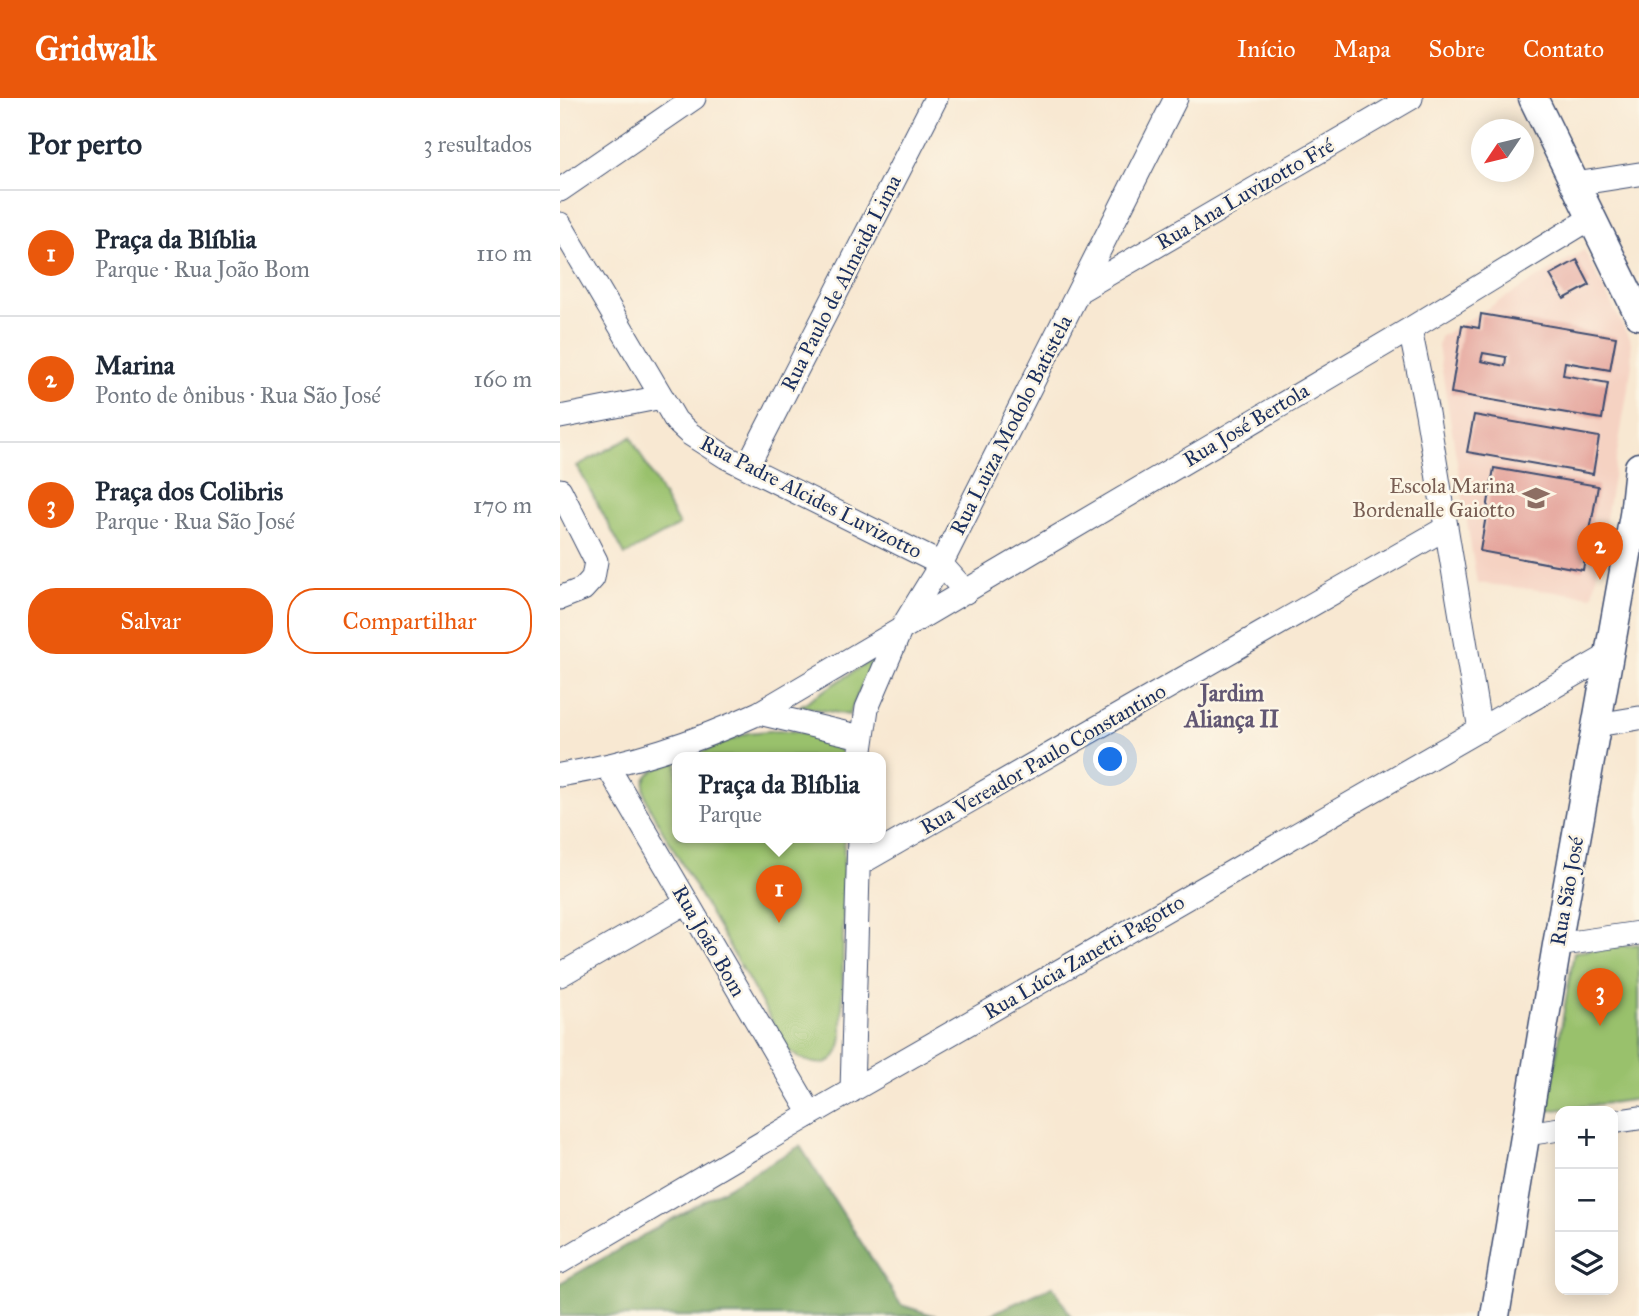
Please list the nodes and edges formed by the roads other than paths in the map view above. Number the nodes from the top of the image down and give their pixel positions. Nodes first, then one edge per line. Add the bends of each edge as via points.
1 (694, 98) edge
2 (936, 98) edge
3 (1176, 98) edge
4 (1411, 98) edge
5 (1533, 98) edge
6 (1639, 173) edge
7 (1574, 184) junction
8 (560, 190) edge
9 (1591, 218) junction
10 (560, 225) edge
11 (1079, 290) junction
12 (1639, 315) edge
13 (1410, 329) junction
14 (662, 397) junction
15 (560, 417) edge
16 (747, 467) junction
17 (1639, 467) edge
18 (560, 490) edge
19 (1636, 515) edge
20 (1446, 528) junction
21 (941, 564) junction
22 (966, 592) junction
23 (560, 598) edge
24 (900, 631) junction
25 (1609, 655) junction
26 (759, 713) junction
27 (1639, 718) edge
28 (1597, 725) junction
29 (1480, 730) junction
30 (861, 747) edge
31 (608, 767) junction
32 (560, 775) edge
33 (859, 843) edge
34 (859, 864) junction
35 (687, 902) junction
36 (1639, 933) edge
37 (1557, 945) junction
38 (560, 975) edge
39 (852, 1091) junction
40 (811, 1114) junction
41 (1639, 1118) edge
42 (1618, 1121) edge
43 (1555, 1130) edge
44 (1526, 1134) junction
45 (560, 1262) edge
46 (1495, 1316) edge

1 - 8 street
2 - 16 street, Rua Paulo de Almeida Lima
3 - 11 street, Rua Luiza Modolo Batistela
4 - 11 street, Rua Ana Luvizotto Fré
5 - 7 street
6 - 7 street
7 - 9 street
9 - 12 street
9 - 13 street, Rua José Bertola
10 - 14 street, Rua Padre Alcides Luvizotto
11 - 21 street, Rua Luiza Modolo Batistela
13 - 20 street
13 - 22 street, Rua José Bertola
14 - 15 street
14 - 16 street, Rua Padre Alcides Luvizotto via 690,435
16 - 21 street, Rua Padre Alcides Luvizotto
17 - 19 street, Rua São José
18 - 23 street via 596,561 593,578 583,589
19 - 25 street, Rua São José
20 - 29 street
20 - 34 street, Rua Vereador Paulo Constantino
21 - 22 street, Rua Padre Alcides Luvizotto
21 - 24 street, Rua Luiza Modolo Batistela
22 - 24 street, Rua José Bertola
24 - 26 street, Rua José Bertola
24 - 30 street, Rua Luiza Modolo Batistela via 867,708
25 - 28 street, Rua São José
25 - 29 street, Rua Lúcia Zanetti Pagotto
26 - 30 street
26 - 31 street, Rua José Bertola via 707,737
27 - 28 street
28 - 37 street, Rua São José
29 - 39 street, Rua Lúcia Zanetti Pagotto
31 - 32 street, Rua José Bertola
31 - 35 street, Rua João Bom
33 - 34 street
34 - 39 street
35 - 38 street
35 - 40 street, Rua João Bom
36 - 37 street
37 - 44 street, Rua São José
39 - 40 street, Rua Lúcia Zanetti Pagotto
40 - 45 street, Rua Lúcia Zanetti Pagotto
41 - 42 street
43 - 44 street
44 - 46 street, Rua São José

